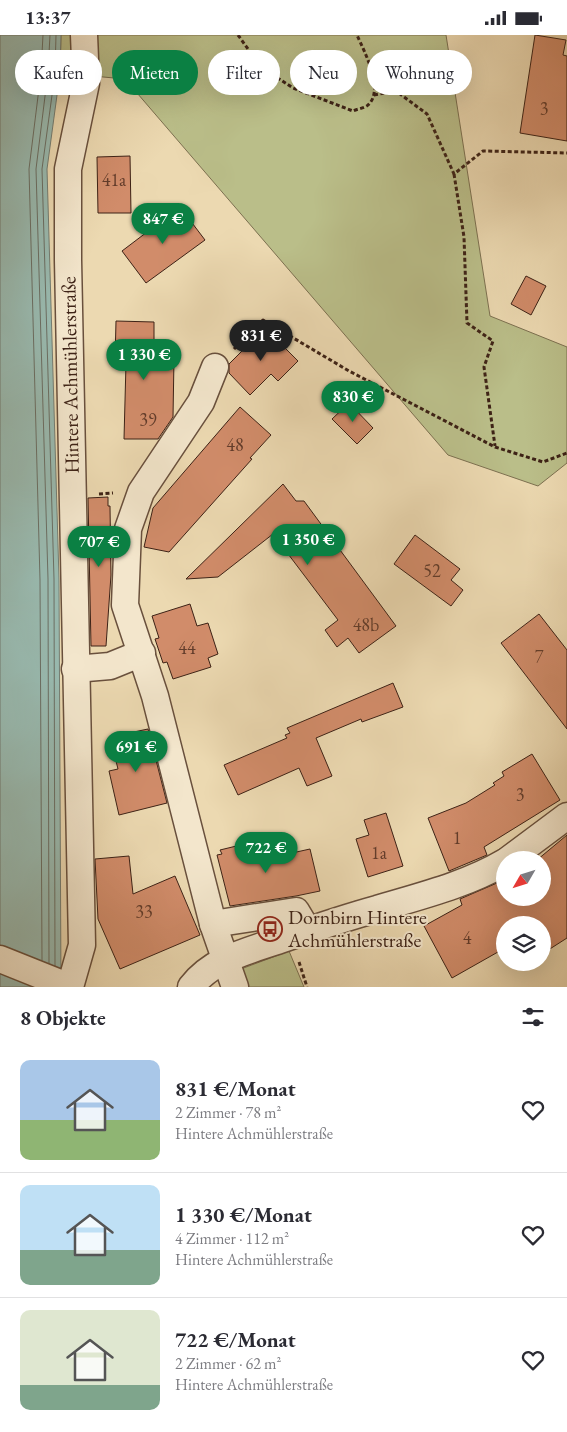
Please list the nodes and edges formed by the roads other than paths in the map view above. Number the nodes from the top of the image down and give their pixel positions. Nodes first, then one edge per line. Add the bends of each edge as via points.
1 (84, 35) edge
2 (215, 367) road end
3 (142, 653) junction
4 (75, 669) junction
5 (567, 816) edge
6 (520, 851) edge
7 (496, 867) edge
8 (213, 924) junction
9 (308, 931) junction
10 (0, 959) edge
11 (226, 959) junction
12 (69, 987) edge
13 (191, 987) edge
14 (235, 987) edge

1 - 4 street, Hintere Achmühlerstraße via 86,83 68,169
2 - 3 street via 201,402 141,492 128,529 125,605
3 - 4 street via 110,666
3 - 8 street
4 - 12 street, Hintere Achmühlerstraße via 82,945
5 - 6 street
7 - 9 street via 438,891
8 - 9 street via 296,911
8 - 11 street
9 - 11 street
10 - 12 street
11 - 13 street via 200,976
11 - 14 street

